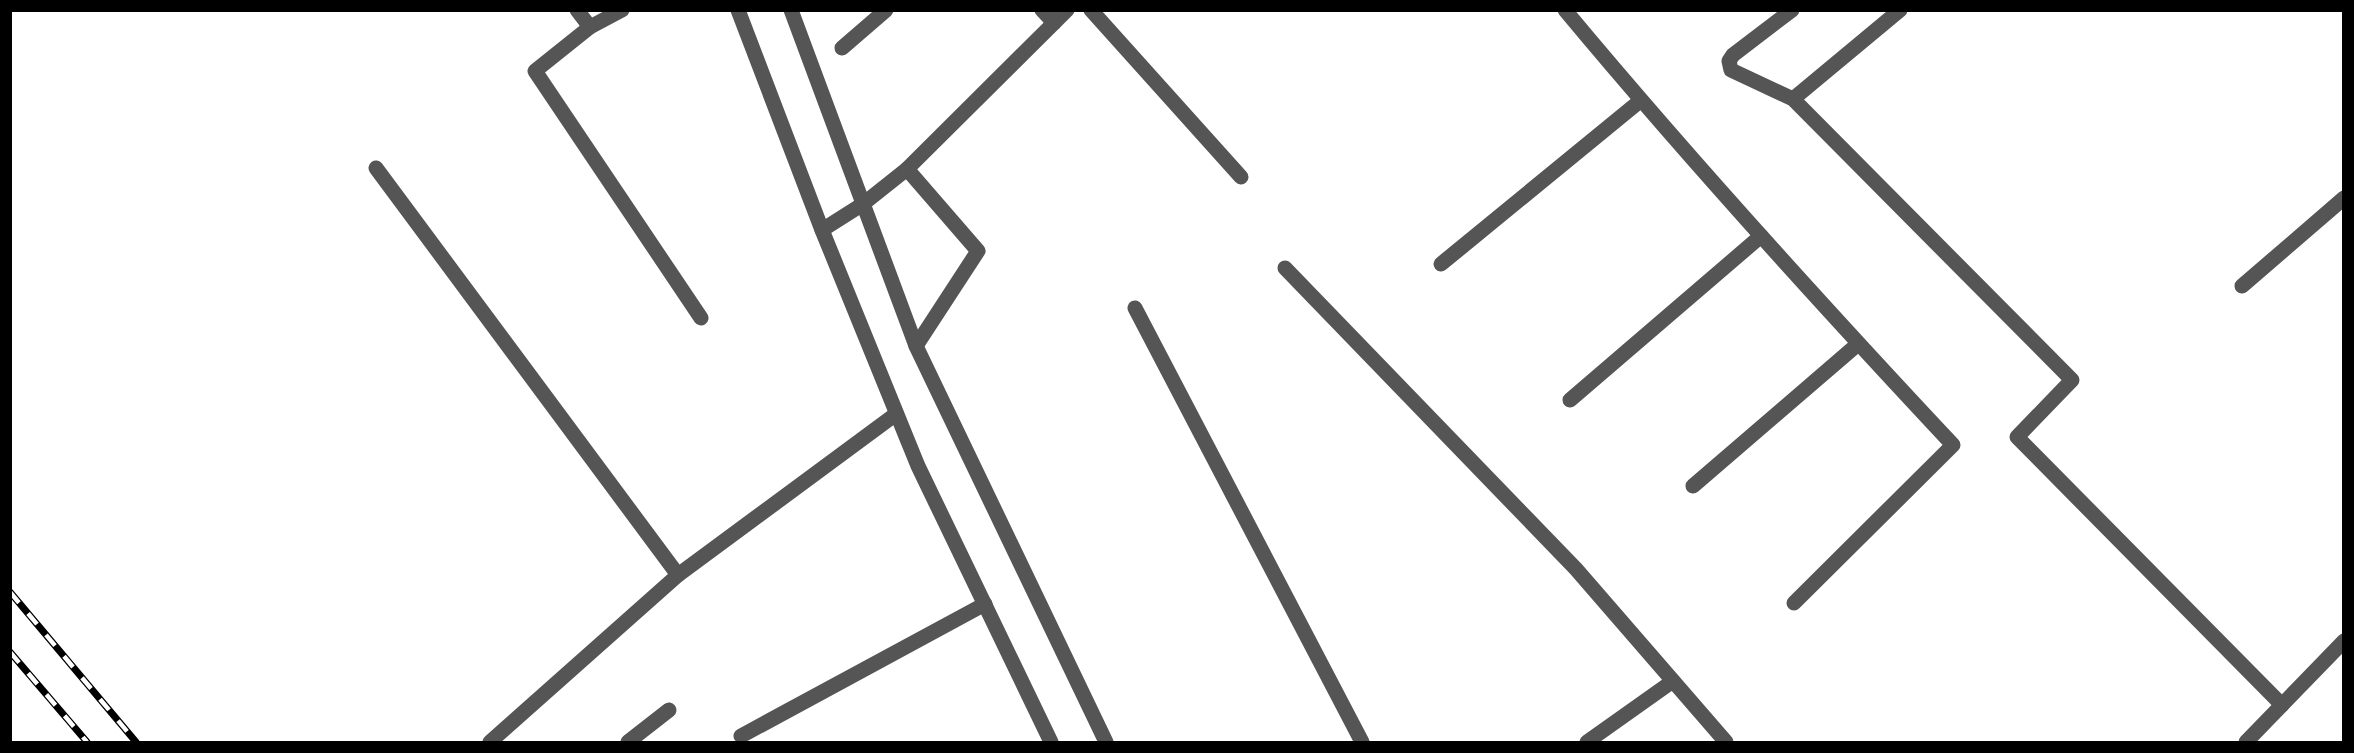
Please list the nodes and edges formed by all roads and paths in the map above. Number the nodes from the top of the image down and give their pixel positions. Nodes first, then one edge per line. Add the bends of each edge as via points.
1 (577, 10) edge
2 (622, 10) edge
3 (738, 10) edge
4 (791, 10) edge
5 (886, 10) edge
6 (1042, 10) edge
7 (1066, 10) edge
8 (1091, 10) edge
9 (1565, 10) edge
10 (1791, 10) edge
11 (1900, 10) edge
12 (1054, 23) junction
13 (590, 27) junction
14 (842, 48) dead end
15 (1793, 99) junction
16 (1640, 101) junction
17 (376, 168) dead end
18 (907, 169) junction
19 (1241, 177) dead end
20 (2343, 198) edge
21 (863, 204) junction
22 (822, 230) junction
23 (1761, 236) junction
24 (1441, 264) dead end
25 (1285, 268) dead end
26 (2242, 286) dead end
27 (1135, 308) dead end
28 (701, 318) dead end
29 (1858, 344) junction
30 (916, 346) junction
31 (1570, 400) dead end
32 (896, 414) junction
33 (1693, 486) dead end
34 (678, 575) junction
35 (1794, 603) dead end
36 (985, 604) junction
37 (2343, 641) edge
38 (1672, 681) junction
39 (2282, 705) junction
40 (669, 710) dead end
41 (741, 736) dead end
42 (490, 742) edge
43 (628, 742) edge
44 (1051, 742) edge
45 (1106, 742) edge
46 (1362, 742) edge
47 (1587, 742) edge
48 (1726, 742) edge
49 (2246, 742) edge

1 - 13 street
2 - 13 street
3 - 22 street
4 - 21 street
5 - 14 street
6 - 12 street
7 - 12 street
8 - 19 street
9 - 16 street
10 - 15 street via 1729,61 1731,70
11 - 15 street
12 - 18 street
13 - 28 street via 535,71
15 - 39 street via 2072,380 2017,437
16 - 23 street
16 - 24 street
17 - 34 street
18 - 21 street
18 - 30 street via 978,251
20 - 26 street
21 - 22 street
21 - 30 street
22 - 32 street
23 - 29 street
23 - 31 street
25 - 38 street via 1576,569
27 - 46 street
29 - 33 street
29 - 35 street via 1953,445
30 - 45 street
32 - 34 street
32 - 36 street
34 - 42 street
36 - 41 street
36 - 44 street
37 - 39 street
38 - 47 street
38 - 48 street
39 - 49 street
40 - 43 street

